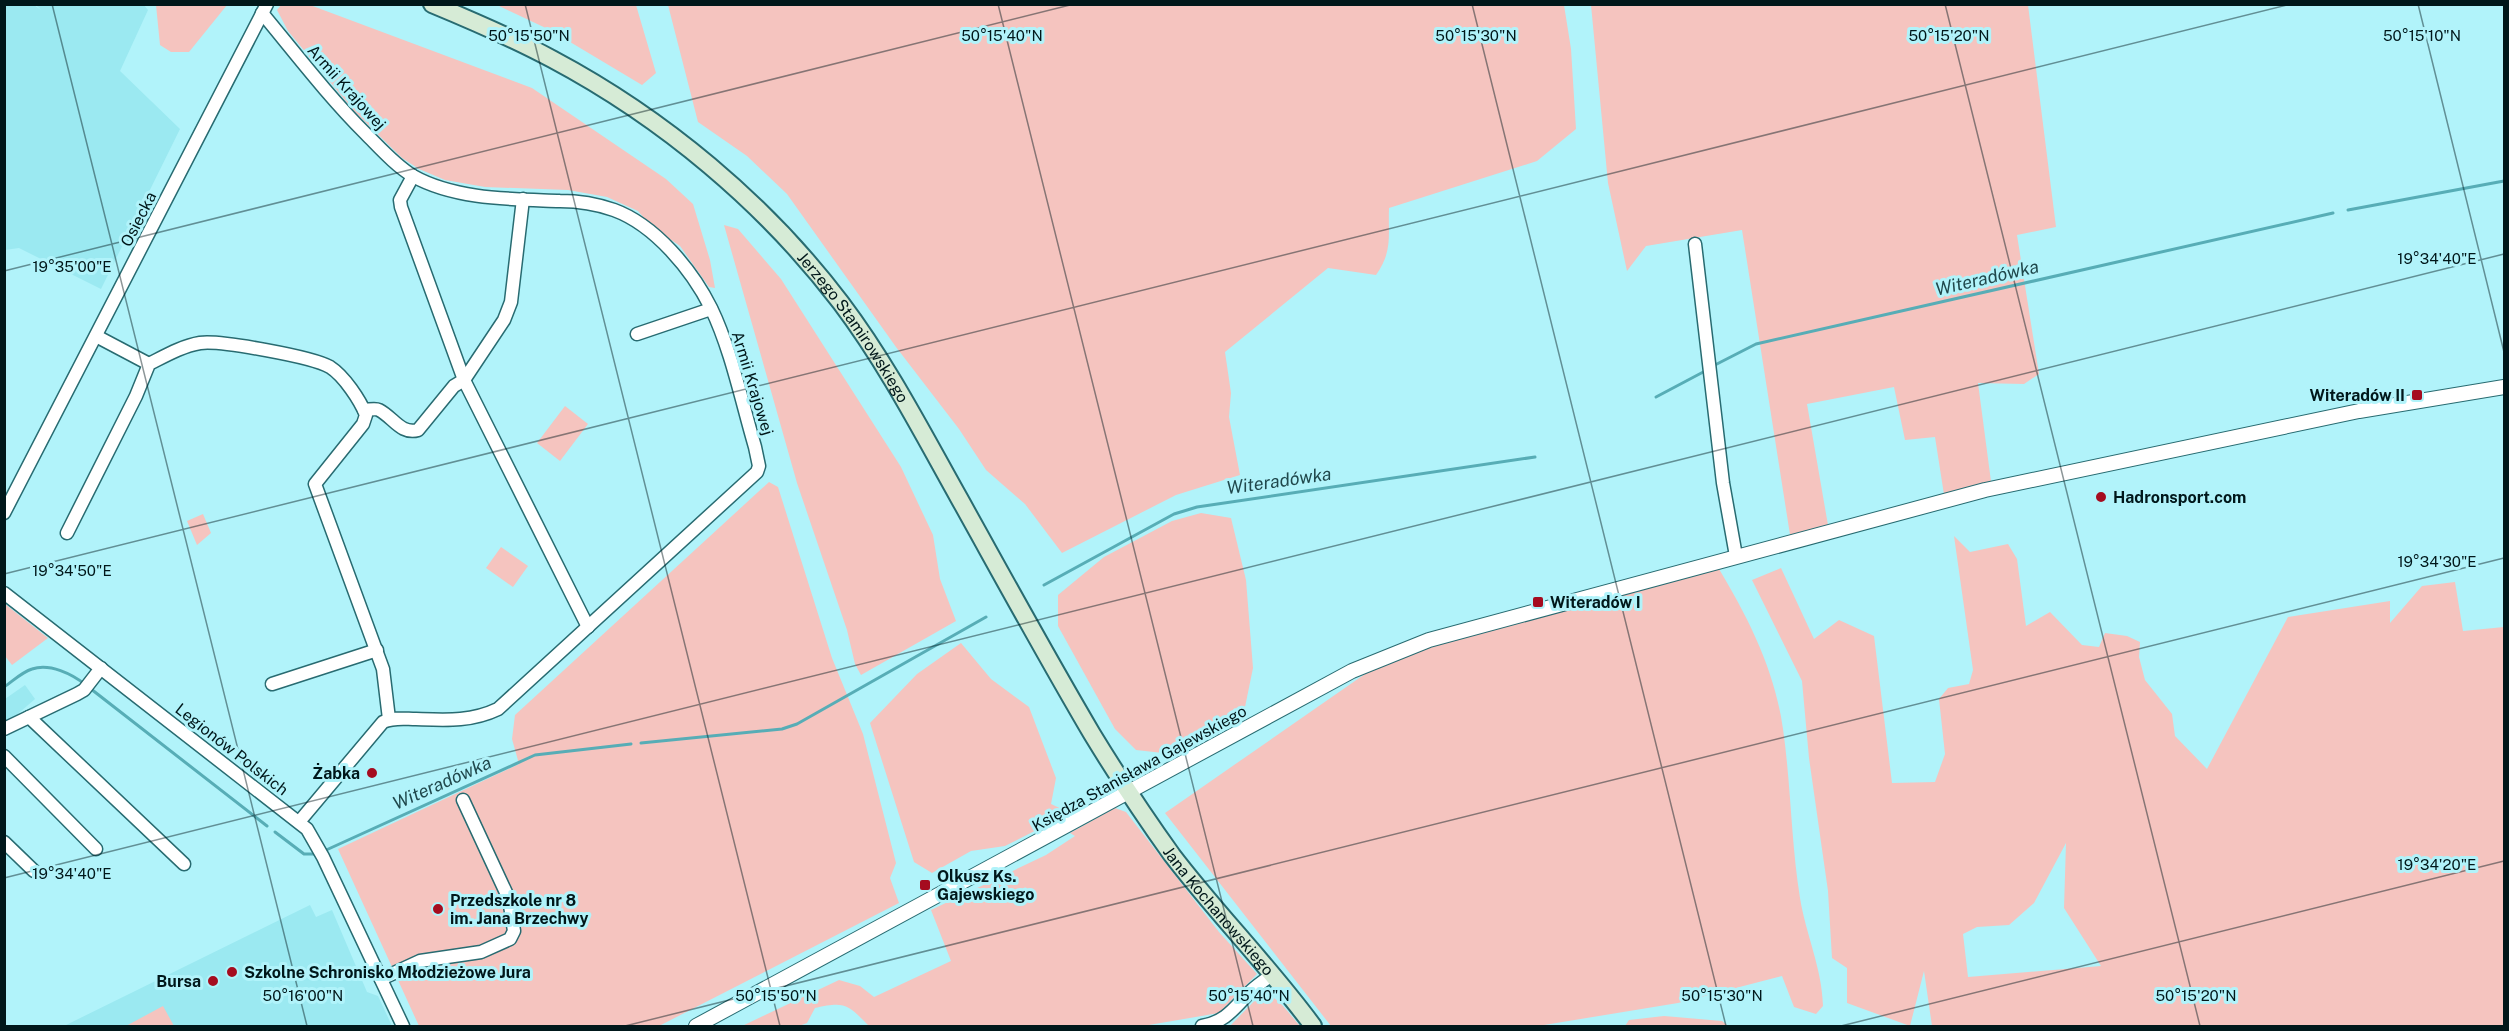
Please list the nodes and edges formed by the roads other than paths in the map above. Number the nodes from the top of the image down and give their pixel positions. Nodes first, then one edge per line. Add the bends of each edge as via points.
1 (432, 4) edge
2 (265, 9) edge
3 (413, 176) junction
4 (523, 199) junction
5 (1695, 244) dead end
6 (711, 309) junction
7 (637, 334) dead end
8 (96, 336) junction
9 (149, 364) junction
10 (464, 380) junction
11 (2505, 387) edge
12 (364, 410) junction
13 (4, 513) edge
14 (67, 533) dead end
15 (1736, 556) junction
16 (4, 593) edge
17 (588, 627) junction
18 (377, 650) junction
19 (101, 668) junction
20 (272, 684) dead end
21 (29, 717) junction
22 (389, 719) junction
23 (4, 729) edge
24 (4, 756) edge
25 (1129, 792) junction
26 (463, 800) dead end
27 (299, 822) junction
28 (4, 842) edge
29 (96, 849) dead end
30 (184, 864) dead end
31 (34, 871) dead end
32 (1273, 974) junction
33 (381, 979) junction
34 (403, 1026) edge
35 (696, 1026) edge
36 (1202, 1026) edge
37 (1313, 1026) edge

1 - 25 main road, Jerzego Stamirowskiego via 554,60 620,100 694,152 807,261 877,355
2 - 3 street, Armii Krajowej via 332,100
2 - 8 street, Osiecka
3 - 4 street, Armii Krajowej via 442,188
3 - 10 street via 400,200 401,207
4 - 6 street, Armii Krajowej via 589,204 633,219 677,259
4 - 10 street via 511,302 504,320
5 - 15 street via 1723,483
6 - 7 street
6 - 17 street, Armii Krajowej via 755,447 757,472
8 - 9 street
8 - 13 street, Osiecka
9 - 12 street via 202,343 303,358 337,373
9 - 14 street
10 - 12 street via 454,386 418,430 405,430 377,409
10 - 17 street
11 - 15 street, Księdza Stanisława Gajewskiego via 2359,411 1985,490
12 - 18 street via 363,424 315,484
15 - 25 street, Księdza Stanisława Gajewskiego via 1393,653 1352,671
16 - 19 street, Legionów Polskich
17 - 22 street, Armii Krajowej via 513,697 483,717
18 - 20 street
18 - 22 street
19 - 21 street via 87,686
19 - 27 street, Legionów Polskich
21 - 23 street
21 - 30 street
22 - 27 street via 375,730
24 - 29 street
25 - 32 main road, Jana Kochanowskiego via 1173,855
25 - 35 street, Księdza Stanisława Gajewskiego
26 - 33 street via 509,900 514,931 510,939 481,952 420,961
27 - 33 street, Legionów Polskich via 321,853
28 - 31 street
32 - 36 street via 1230,1015
32 - 37 main road, Jana Kochanowskiego
33 - 34 street, Legionów Polskich

